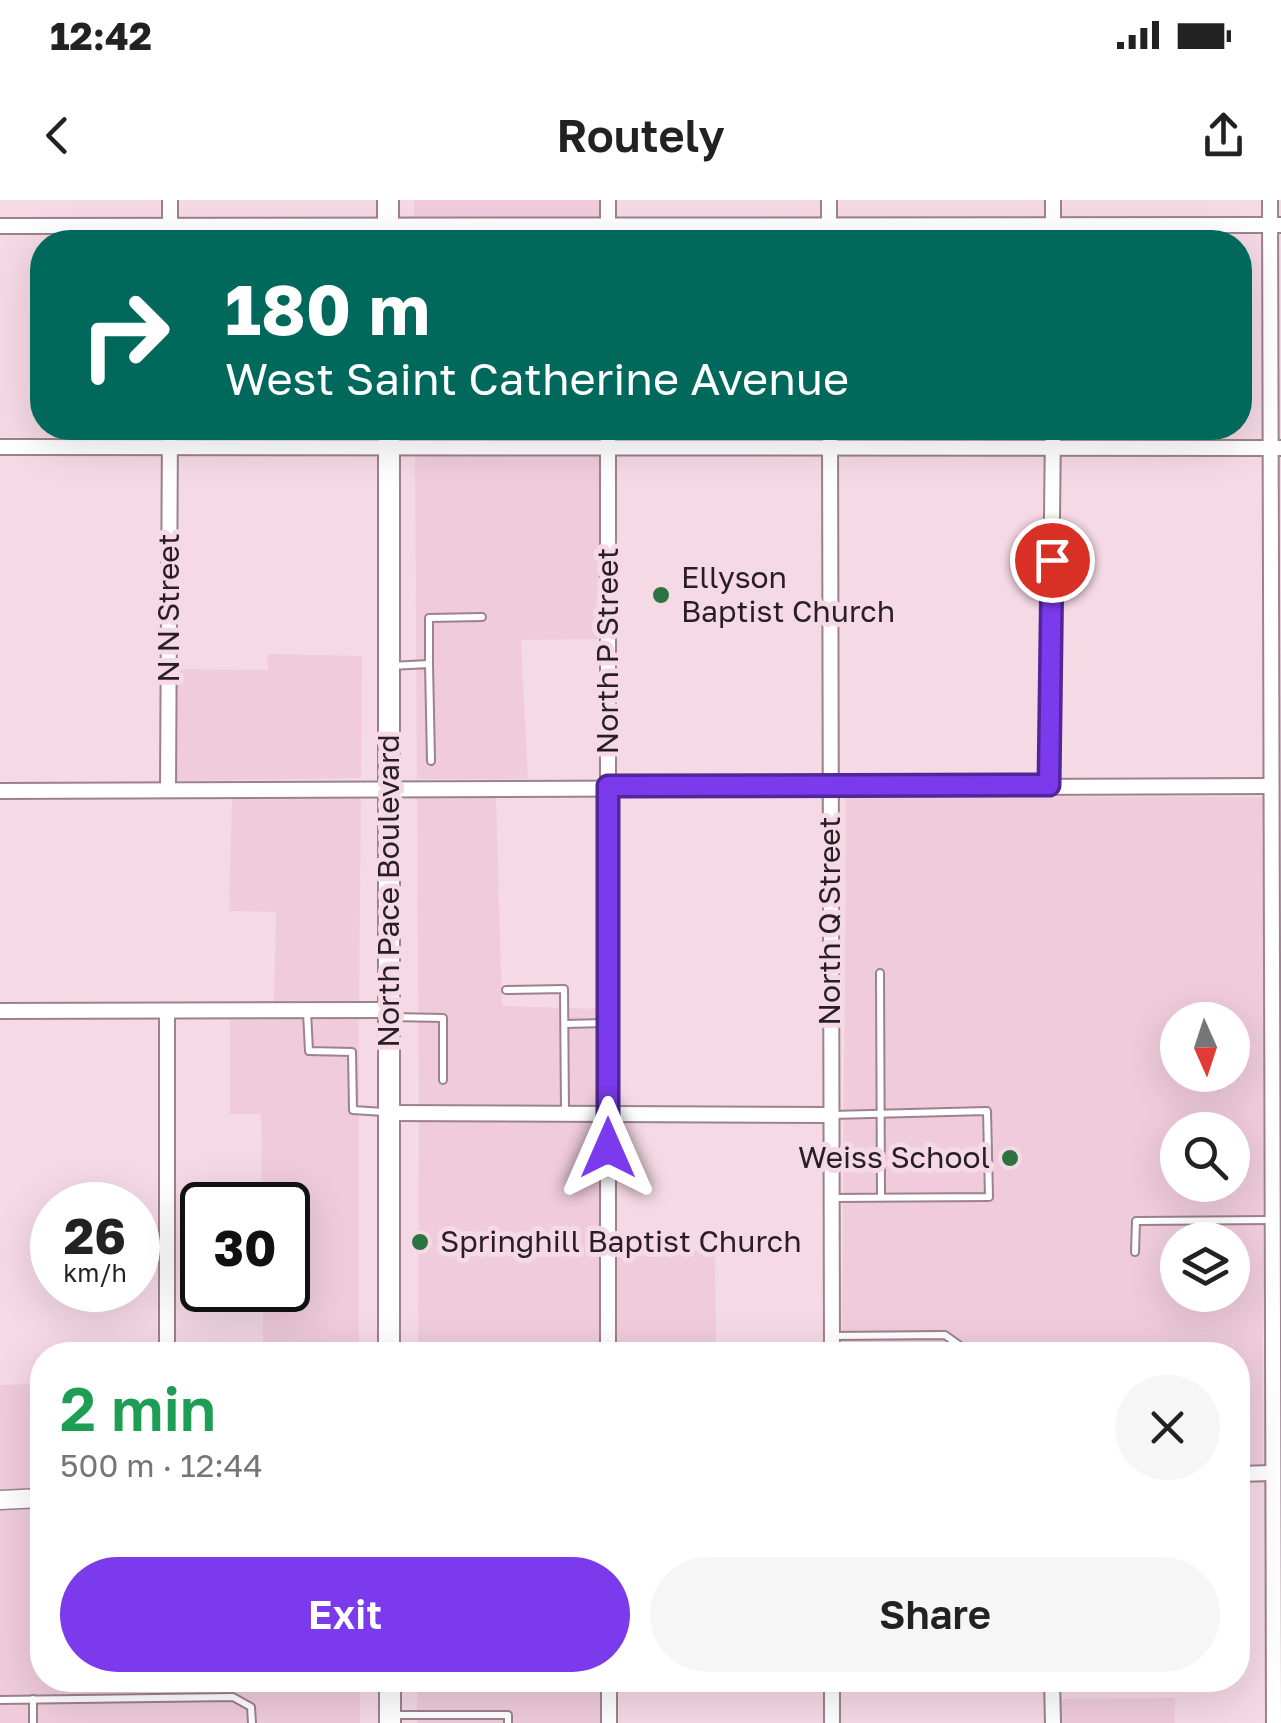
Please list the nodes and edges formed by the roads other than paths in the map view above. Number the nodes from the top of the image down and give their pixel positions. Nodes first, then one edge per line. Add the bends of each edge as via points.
1 (170, 200) edge
2 (388, 200) edge
3 (608, 200) edge
4 (829, 200) edge
5 (1052, 200) edge
6 (1270, 200) edge
7 (1053, 224) junction
8 (1275, 224) edge
9 (170, 225) junction
10 (0, 226) edge
11 (608, 226) junction
12 (829, 226) junction
13 (170, 230) edge
14 (291, 230) edge
15 (388, 230) edge
16 (498, 230) edge
17 (608, 230) edge
18 (829, 230) edge
19 (1053, 230) edge
20 (170, 440) edge
21 (345, 440) edge
22 (389, 440) edge
23 (433, 440) edge
24 (608, 440) edge
25 (830, 440) edge
26 (1054, 440) edge
27 (0, 448) edge
28 (170, 448) junction
29 (608, 448) junction
30 (830, 448) junction
31 (1054, 448) junction
32 (1276, 448) edge
33 (482, 617) dead end
34 (429, 664) junction
35 (389, 666) junction
36 (1276, 678) edge
37 (430, 761) dead end
38 (1049, 785) junction
39 (389, 786) junction
40 (608, 786) junction
41 (830, 786) junction
42 (1271, 786) junction
43 (168, 789) junction
44 (0, 790) edge
45 (1277, 895) edge
46 (880, 974) dead end
47 (506, 990) dead end
48 (0, 1011) edge
49 (306, 1011) junction
50 (167, 1012) junction
51 (389, 1014) junction
52 (608, 1023) junction
53 (564, 1024) junction
54 (443, 1080) dead end
55 (1277, 1111) edge
56 (390, 1113) junction
57 (565, 1113) junction
58 (608, 1113) junction
59 (880, 1113) junction
60 (831, 1115) junction
61 (880, 1196) junction
62 (832, 1198) junction
63 (1272, 1220) junction
64 (1135, 1252) dead end
65 (832, 1336) junction
66 (1276, 1337) edge
67 (166, 1342) edge
68 (389, 1342) edge
69 (608, 1342) edge
70 (832, 1342) edge
71 (962, 1342) edge
72 (1272, 1473) junction
73 (1250, 1474) edge
74 (30, 1499) edge
75 (0, 1500) edge
76 (1277, 1557) edge
77 (390, 1692) edge
78 (609, 1692) edge
79 (832, 1692) edge
80 (1052, 1692) edge
81 (32, 1699) junction
82 (0, 1700) edge
83 (419, 1715) junction
84 (390, 1719) edge
85 (33, 1723) edge
86 (252, 1723) edge
87 (430, 1723) edge
88 (508, 1723) edge
89 (609, 1723) edge
90 (832, 1723) edge
91 (1053, 1723) edge
92 (1274, 1723) edge

1 - 9 street
2 - 15 main road
3 - 11 street
4 - 12 street
5 - 7 street
6 - 8 street
7 - 8 street
7 - 12 street
7 - 19 street
8 - 32 street
9 - 10 street
9 - 13 street
9 - 14 street
11 - 12 street
11 - 16 street
11 - 17 street
12 - 18 street
20 - 28 street, N N Street
21 - 28 street
22 - 35 main road, North Pace Boulevard
23 - 29 street
24 - 29 street, North P Street
25 - 30 street, North Q Street
26 - 31 street
27 - 28 street
28 - 43 street, N N Street
29 - 30 street
29 - 40 street, North P Street
30 - 31 street
30 - 41 street, North Q Street
31 - 32 street
31 - 38 street
32 - 36 street
33 - 34 lane via 429,618
34 - 35 lane
34 - 37 lane
35 - 39 main road, North Pace Boulevard
36 - 42 street
38 - 41 street
38 - 42 street
39 - 40 street
39 - 43 street
39 - 51 main road, North Pace Boulevard
40 - 41 street
40 - 52 street, North P Street
41 - 60 street, North Q Street
42 - 45 street
43 - 44 street
45 - 55 street
46 - 59 lane
47 - 53 lane via 564,989
48 - 50 street
49 - 50 street
49 - 51 street
49 - 56 lane via 309,1051 352,1052 353,1110
50 - 67 street
51 - 54 lane via 444,1018
51 - 56 main road, North Pace Boulevard
52 - 53 lane
52 - 58 street, North P Street
53 - 57 lane
55 - 63 street
56 - 57 street
56 - 68 main road, North Pace Boulevard
57 - 58 street
58 - 60 street
58 - 69 street, North P Street
59 - 60 lane
59 - 61 lane
59 - 61 lane via 987,1111 989,1197
60 - 62 street, North Q Street
61 - 62 lane
62 - 65 street, North Q Street
63 - 64 lane via 1136,1221
63 - 66 street
65 - 70 street, North Q Street
65 - 71 lane via 945,1335
66 - 72 street
72 - 73 street
72 - 76 street
74 - 75 street
76 - 92 street
77 - 84 main road
78 - 89 street
79 - 90 street
80 - 91 street
81 - 82 lane
81 - 85 lane
81 - 86 lane via 234,1697 251,1707
83 - 84 lane
83 - 87 lane
83 - 88 lane via 508,1715

